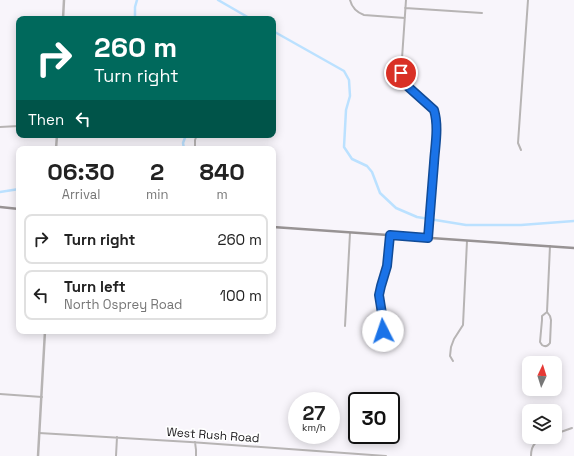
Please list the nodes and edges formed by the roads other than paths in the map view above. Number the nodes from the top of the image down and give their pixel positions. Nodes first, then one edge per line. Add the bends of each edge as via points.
1 (64, 0) edge
2 (350, 0) edge
3 (406, 0) edge
4 (528, 0) edge
5 (405, 8) junction
6 (482, 13) dead end
7 (63, 16) edge
8 (405, 18) junction
9 (16, 126) edge
10 (0, 127) edge
11 (521, 150) dead end
12 (0, 208) edge
13 (16, 209) edge
14 (276, 227) edge
15 (350, 233) junction
16 (390, 235) junction
17 (428, 238) junction
18 (467, 241) junction
19 (550, 246) junction
20 (574, 248) edge
21 (547, 312) junction
22 (345, 326) dead end
23 (45, 334) edge
24 (380, 342) dead end
25 (453, 361) dead end
26 (0, 394) edge
27 (42, 397) junction
28 (572, 428) dead end
29 (562, 432) edge
30 (39, 433) junction
31 (117, 438) junction
32 (195, 442) junction
33 (534, 444) edge
34 (38, 456) edge
35 (116, 456) edge
36 (196, 456) edge
37 (386, 456) edge
38 (531, 456) edge

1 - 7 street
2 - 8 street via 354,9 364,16
3 - 5 street
4 - 11 street via 518,144
5 - 6 street
5 - 8 street
8 - 17 street via 402,78 405,84 434,110 436,120
9 - 10 street
12 - 13 main road
14 - 15 main road
15 - 16 main road
15 - 22 street
16 - 17 main road
16 - 24 street via 387,266 379,295 384,329
17 - 18 main road
18 - 19 main road
18 - 25 street via 462,325 450,350
19 - 20 main road
19 - 21 street
21 - 21 street via 542,316 540,341 545,346 550,343 551,320
23 - 27 street
26 - 27 street
27 - 30 street
28 - 29 street
30 - 31 street, West Rush Road
30 - 34 street
31 - 32 street, West Rush Road
31 - 35 street
32 - 36 street
32 - 37 street, West Rush Road
33 - 38 street

